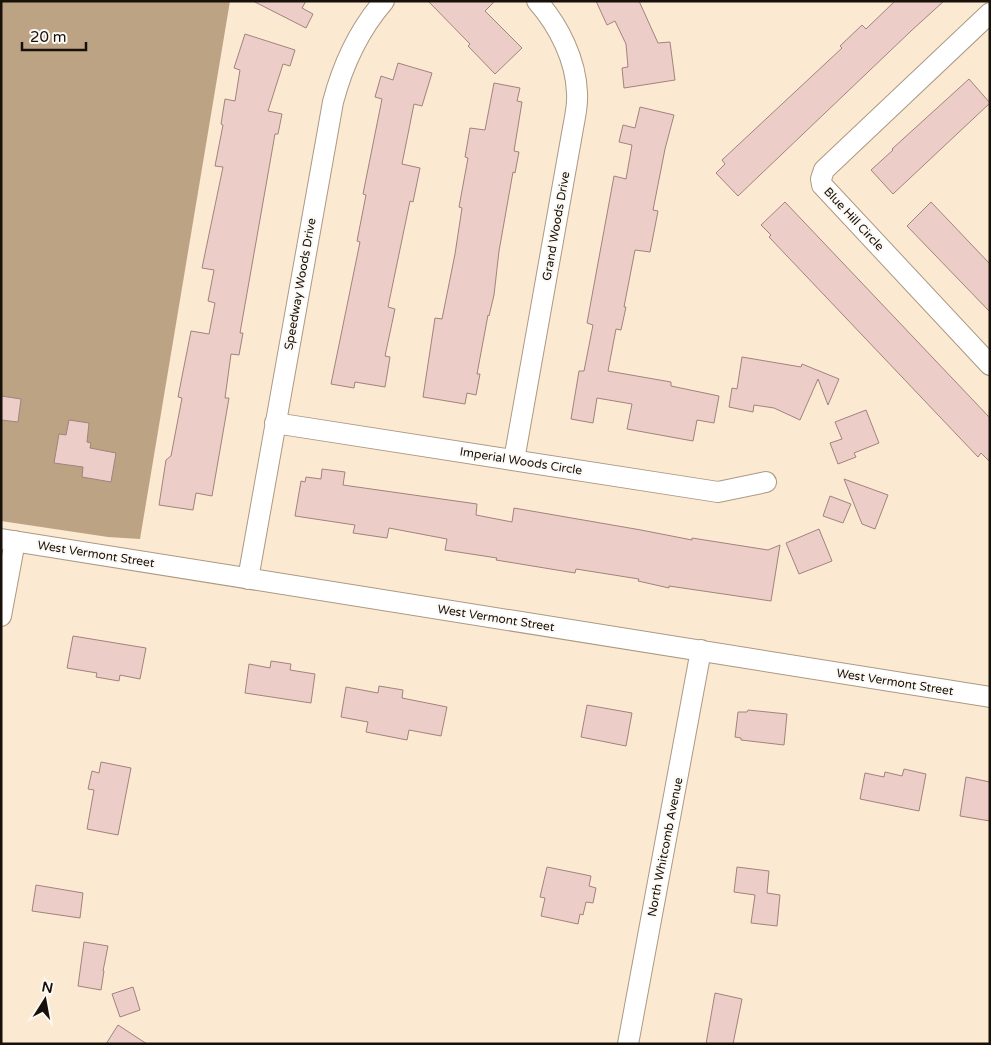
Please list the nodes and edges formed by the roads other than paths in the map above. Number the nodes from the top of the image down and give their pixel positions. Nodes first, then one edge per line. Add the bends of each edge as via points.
1 (384, 1) edge
2 (537, 1) edge
3 (990, 13) edge
4 (990, 365) edge
5 (275, 423) junction
6 (514, 460) junction
7 (766, 482) dead end
8 (8, 540) edge
9 (248, 579) junction
10 (1, 616) edge
11 (701, 650) junction
12 (990, 697) edge
13 (628, 1044) edge

1 - 5 street, Speedway Woods Drive via 354,45 338,82
2 - 6 street, Grand Woods Drive via 569,53 577,95
3 - 4 street, Blue Hill Circle via 824,170 820,178 822,185
5 - 6 street, Imperial Woods Circle
5 - 9 street, Speedway Woods Drive
6 - 7 street, Imperial Woods Circle via 718,492
8 - 9 street, West Vermont Street
8 - 10 street
9 - 11 street, West Vermont Street
11 - 12 street, West Vermont Street
11 - 13 street, North Whitcomb Avenue

